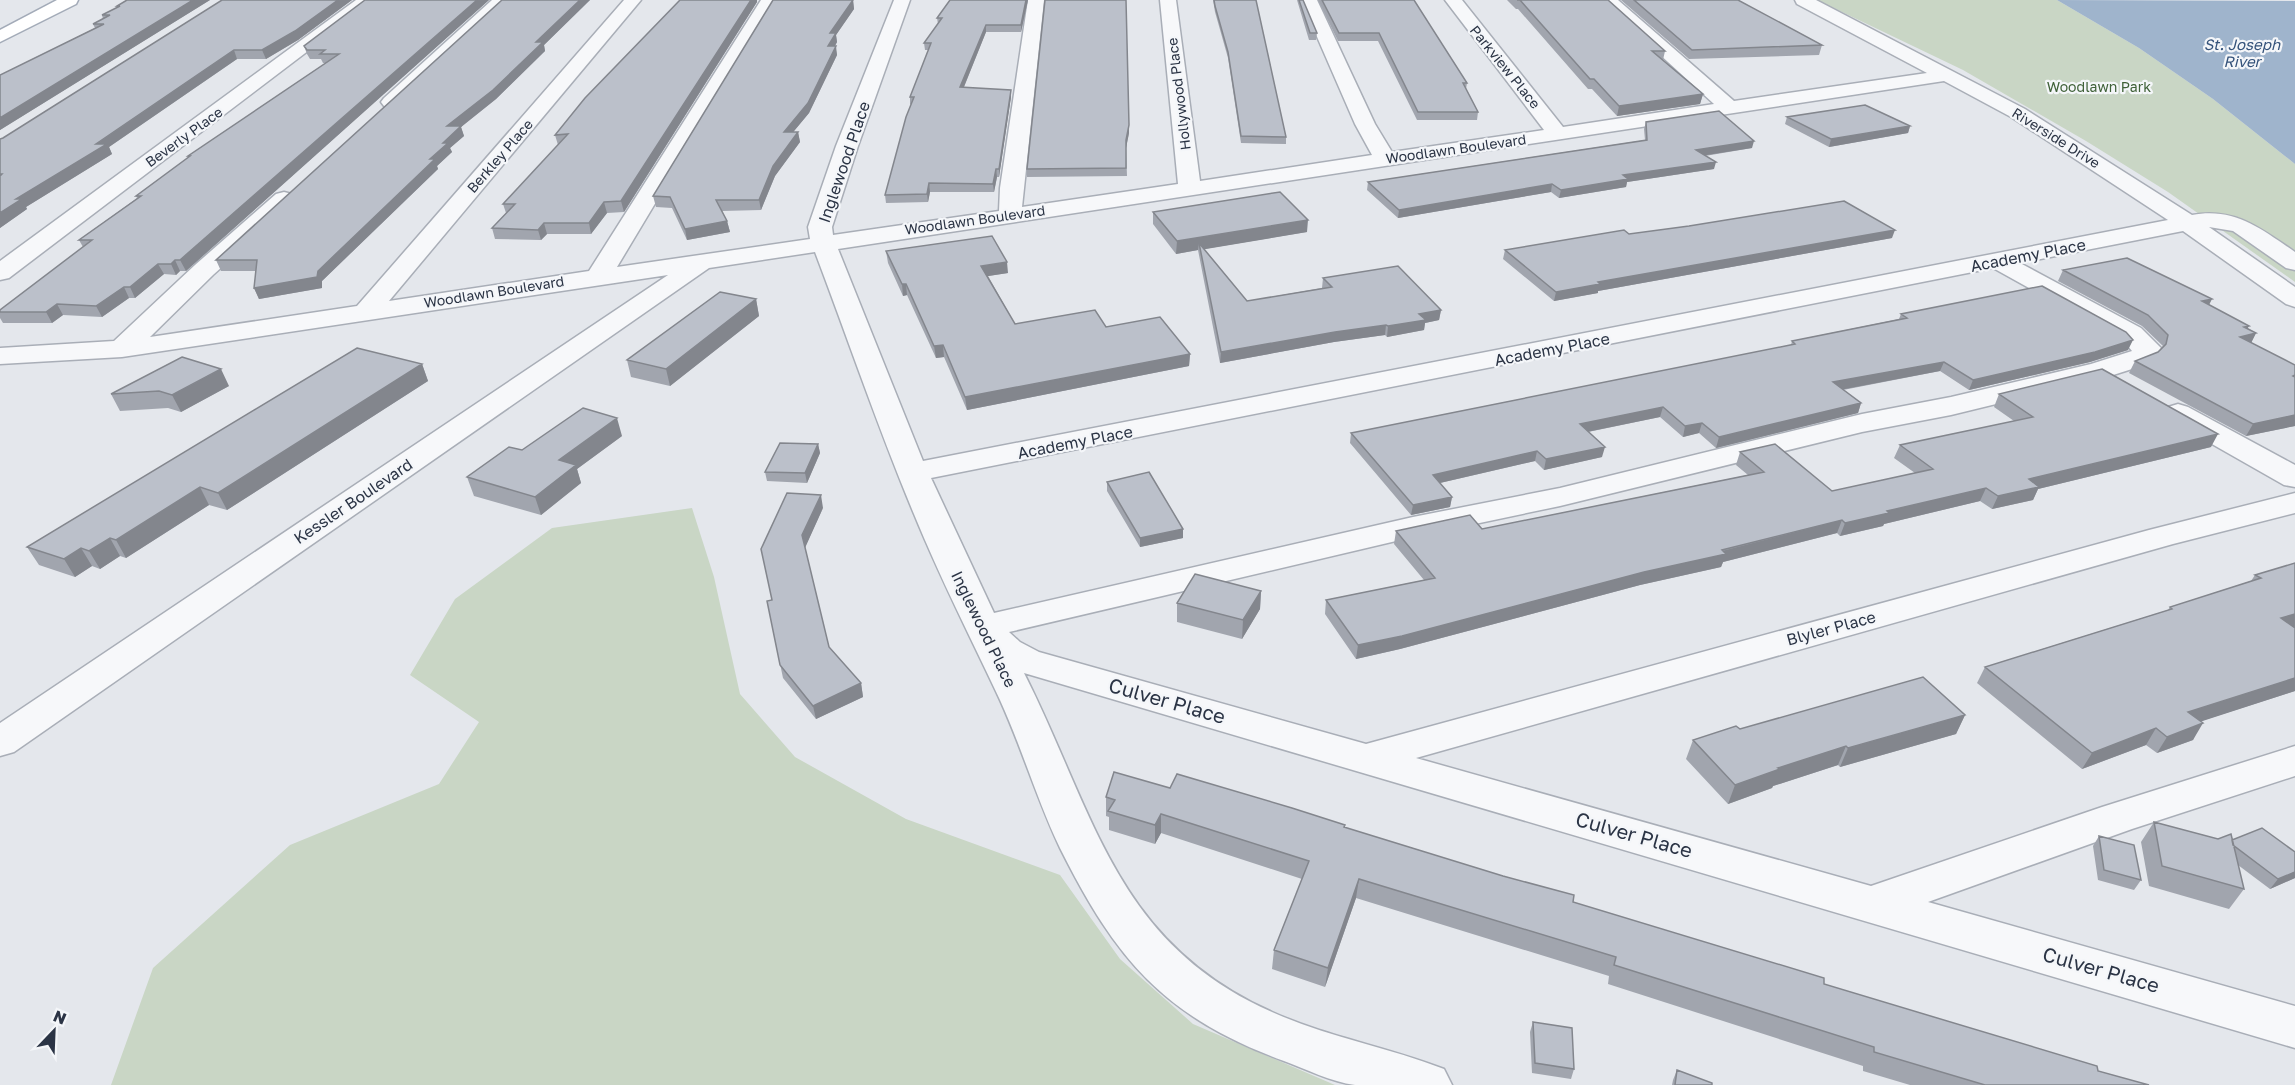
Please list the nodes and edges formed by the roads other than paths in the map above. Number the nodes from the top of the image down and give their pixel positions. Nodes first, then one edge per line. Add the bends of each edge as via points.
1 (70, 0) edge
2 (367, 0) edge
3 (502, 0) edge
4 (633, 0) edge
5 (769, 0) edge
6 (902, 0) edge
7 (1036, 0) edge
8 (1168, 0) edge
9 (1309, 0) edge
10 (1453, 0) edge
11 (1608, 0) edge
12 (1803, 0) edge
13 (0, 37) edge
14 (1949, 75) junction
15 (1730, 108) junction
16 (375, 116) edge
17 (1558, 134) junction
18 (1384, 159) junction
19 (299, 185) edge
20 (1190, 188) junction
21 (1010, 215) junction
22 (2189, 224) junction
23 (823, 242) junction
24 (706, 260) junction
25 (1998, 261) junction
26 (2295, 263) edge
27 (0, 273) edge
28 (599, 276) junction
29 (2290, 292) edge
30 (366, 312) junction
31 (122, 349) junction
32 (0, 356) edge
33 (2100, 370) junction
34 (914, 472) junction
35 (2293, 499) edge
36 (982, 627) junction
37 (0, 742) edge
38 (1368, 758) junction
39 (2295, 761) edge
40 (1872, 904) junction
41 (2295, 1027) edge
42 (1427, 1085) edge

1 - 13 main road
2 - 27 street, Beverly Place
3 - 16 street
4 - 30 street, Berkley Place
5 - 28 street
6 - 23 street, Inglewood Place via 820,227
7 - 21 street
8 - 20 street, Hollywood Place
9 - 18 street
10 - 17 street, Parkview Place
11 - 15 street
12 - 14 street, Riverside Drive
14 - 15 street, Woodlawn Boulevard
14 - 22 street, Riverside Drive via 2079,151
15 - 17 street, Woodlawn Boulevard
17 - 18 street, Woodlawn Boulevard
18 - 20 street, Woodlawn Boulevard
19 - 31 street
20 - 21 street, Woodlawn Boulevard
21 - 23 street, Woodlawn Boulevard
22 - 25 street, Academy Place
22 - 26 street, Academy Place via 2203,220 2241,226
22 - 29 street, Riverside Drive
23 - 24 street, Woodlawn Boulevard
23 - 34 street, Inglewood Place
24 - 28 street, Woodlawn Boulevard
24 - 37 street, Kessler Boulevard
25 - 33 street via 2132,334 2147,348 2144,356
25 - 34 street, Academy Place
28 - 30 street, Woodlawn Boulevard
30 - 31 street, Woodlawn Boulevard
31 - 32 street, Woodlawn Boulevard
33 - 35 street via 2141,392
33 - 36 street
34 - 36 street, Inglewood Place
35 - 38 street, Blyler Place
36 - 38 street, Culver Place via 1007,651 1026,661
36 - 42 street, Inglewood Place via 1029,720 1046,769 1087,858 1122,917 1163,966 1212,1004 1272,1036
38 - 40 street, Culver Place
39 - 40 street via 2117,818
40 - 41 street, Culver Place

